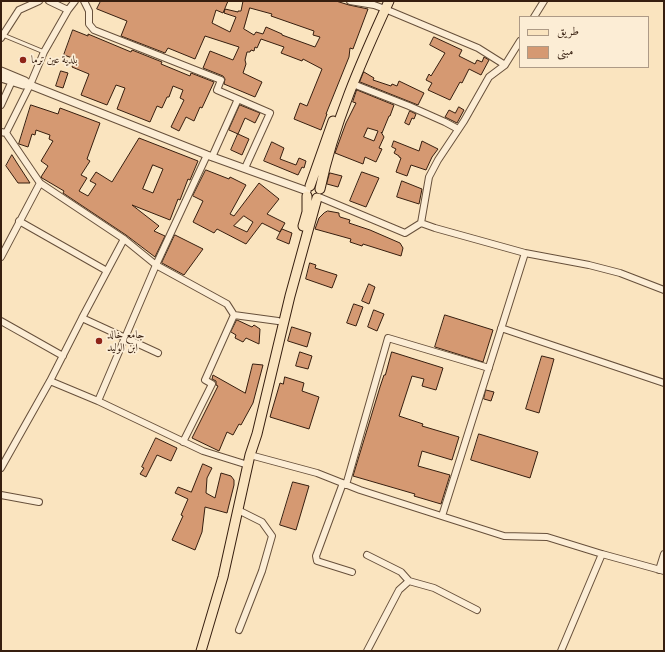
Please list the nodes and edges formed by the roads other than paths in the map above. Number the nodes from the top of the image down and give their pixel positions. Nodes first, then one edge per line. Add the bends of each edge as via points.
1 (39, 1) edge
2 (48, 1) edge
3 (75, 1) edge
4 (84, 1) edge
5 (350, 1) edge
6 (544, 1) edge
7 (384, 5) edge
8 (68, 10) junction
9 (535, 16) edge
10 (2, 36) edge
11 (519, 43) edge
12 (44, 52) junction
13 (505, 65) junction
14 (1, 71) edge
15 (1, 78) edge
16 (12, 81) junction
17 (353, 84) junction
18 (30, 85) junction
19 (238, 99) junction
20 (1, 105) edge
21 (458, 129) junction
22 (4, 132) edge
23 (325, 149) junction
24 (210, 156) junction
25 (246, 168) junction
26 (40, 183) junction
27 (308, 191) junction
28 (319, 194) junction
29 (19, 221) junction
30 (421, 223) junction
31 (124, 239) junction
32 (525, 253) junction
33 (1, 257) edge
34 (156, 265) junction
35 (107, 271) junction
36 (664, 290) edge
37 (234, 315) junction
38 (82, 318) junction
39 (1, 321) edge
40 (278, 321) junction
41 (501, 328) junction
42 (125, 338) junction
43 (158, 353) dead end
44 (63, 356) junction
45 (488, 368) junction
46 (50, 381) junction
47 (664, 384) edge
48 (98, 401) junction
49 (183, 442) junction
50 (249, 460) junction
51 (1, 468) edge
52 (344, 484) junction
53 (1, 495) edge
54 (39, 502) dead end
55 (238, 510) junction
56 (442, 516) junction
57 (602, 554) junction
58 (664, 554) edge
59 (367, 555) dead end
60 (662, 570) edge
61 (352, 572) dead end
62 (409, 581) junction
63 (477, 610) dead end
64 (240, 630) dead end
65 (201, 651) edge
66 (367, 651) edge
67 (561, 651) edge

1 - 10 street via 20,10
2 - 8 street
3 - 8 street
4 - 19 street via 89,11 89,24 94,30 221,80 217,90
5 - 7 street
6 - 9 street
7 - 13 street via 478,48
7 - 17 main road
7 - 23 main road
8 - 12 street
10 - 12 lane
11 - 13 street
12 - 18 street
13 - 21 street via 489,77
14 - 18 street
15 - 16 street
16 - 18 street
16 - 20 street
17 - 21 street
17 - 23 main road
18 - 22 street
18 - 24 street
19 - 24 street
19 - 25 street via 270,113
21 - 30 street via 429,177
22 - 26 street
23 - 27 main road
23 - 28 main road
24 - 25 street
24 - 34 street
25 - 27 street
26 - 29 street
26 - 31 street
27 - 28 main road via 312,199
27 - 28 main road via 315,185
27 - 40 main road via 306,218
28 - 30 street via 405,233
28 - 50 main road via 290,296
29 - 33 street
29 - 35 street
30 - 32 street
31 - 34 street
31 - 35 street
32 - 36 street via 620,273
32 - 41 street
34 - 37 street via 227,304
34 - 42 street
35 - 38 street
37 - 40 street
37 - 49 street via 205,380 212,384
38 - 42 street
38 - 44 street
39 - 44 street
40 - 50 main road via 251,436
41 - 45 street
41 - 47 street
42 - 43 street
42 - 48 street
44 - 46 street
45 - 52 street via 388,338
45 - 56 street
46 - 48 street
46 - 51 street
48 - 49 street
49 - 50 street via 203,451
50 - 52 street via 317,473
50 - 55 main road
52 - 56 street
52 - 61 street via 316,556 317,561
53 - 54 street
55 - 64 street via 262,522 272,536
55 - 65 main road via 223,577
56 - 57 street via 504,536 547,537
57 - 60 street
57 - 67 street
58 - 60 street
59 - 62 street via 401,572
62 - 63 street via 434,588
62 - 66 street via 399,590

